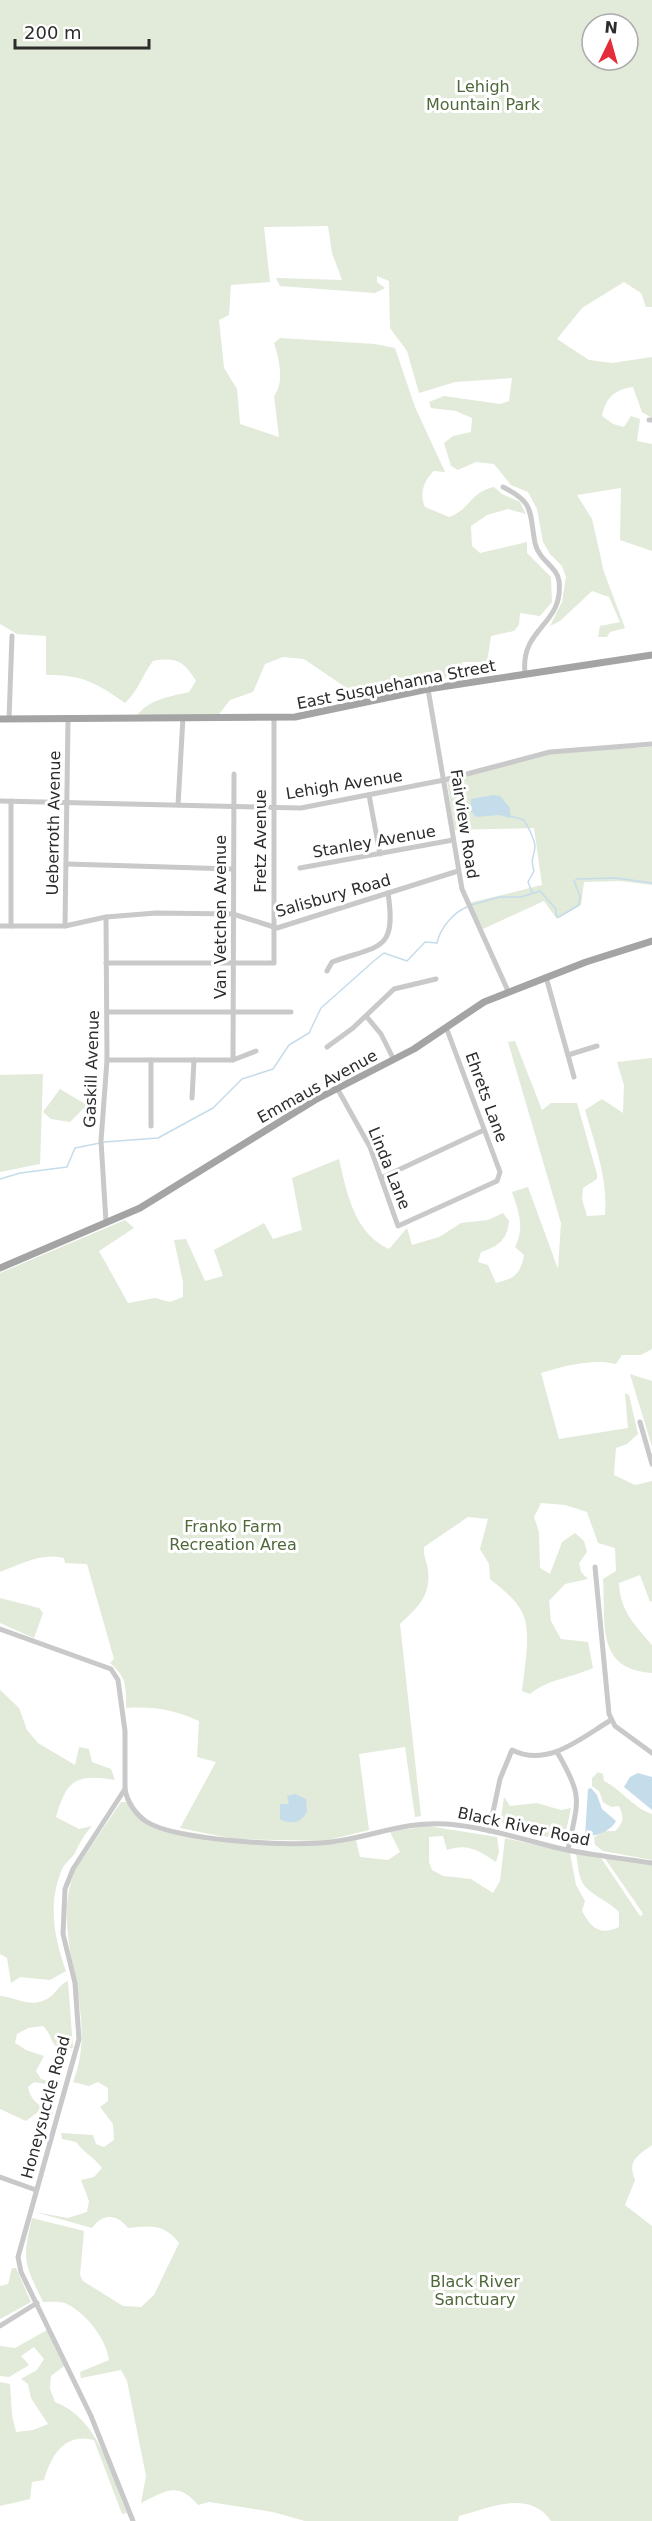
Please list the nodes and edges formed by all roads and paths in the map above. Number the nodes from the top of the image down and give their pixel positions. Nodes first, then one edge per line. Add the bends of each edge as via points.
1 (503, 487) dead end
2 (12, 636) dead end
3 (652, 655) edge
4 (525, 673) junction
5 (428, 689) junction
6 (183, 717) junction
7 (274, 718) junction
8 (0, 719) edge
9 (9, 719) junction
10 (68, 720) junction
11 (652, 744) edge
12 (234, 774) dead end
13 (444, 780) junction
14 (369, 795) junction
15 (0, 801) edge
16 (11, 801) junction
17 (67, 802) junction
18 (178, 805) junction
19 (233, 807) junction
20 (273, 808) junction
21 (453, 840) junction
22 (380, 854) junction
23 (67, 864) junction
24 (300, 868) dead end
25 (233, 869) junction
26 (458, 871) junction
27 (388, 893) junction
28 (233, 914) junction
29 (106, 917) junction
30 (0, 926) edge
31 (11, 926) junction
32 (64, 926) junction
33 (273, 927) junction
34 (652, 941) edge
35 (106, 963) junction
36 (233, 963) junction
37 (327, 971) dead end
38 (546, 977) junction
39 (436, 979) dead end
40 (508, 991) junction
41 (106, 1011) junction
42 (233, 1012) junction
43 (291, 1012) dead end
44 (366, 1016) junction
45 (446, 1027) junction
46 (597, 1046) dead end
47 (327, 1047) dead end
48 (256, 1051) dead end
49 (568, 1055) junction
50 (106, 1060) junction
51 (151, 1060) junction
52 (194, 1060) junction
53 (233, 1060) junction
54 (393, 1060) junction
55 (574, 1077) dead end
56 (337, 1088) junction
57 (192, 1098) dead end
58 (151, 1126) dead end
59 (484, 1130) junction
60 (381, 1179) junction
61 (106, 1222) junction
62 (398, 1226) joint
63 (0, 1268) edge
64 (640, 1422) dead end
65 (652, 1464) edge
66 (595, 1567) dead end
67 (0, 1629) edge
68 (611, 1720) junction
69 (557, 1752) junction
70 (652, 1753) edge
71 (125, 1789) junction
72 (489, 1831) junction
73 (568, 1850) junction
74 (652, 1863) edge
75 (0, 2177) edge
76 (36, 2190) junction
77 (37, 2303) junction
78 (0, 2326) edge
79 (133, 2521) edge

1 - 4 street via 529,505 538,552 559,581 552,615 526,648
2 - 9 street
3 - 4 main road, East Susquehanna Street
4 - 5 main road, East Susquehanna Street
5 - 7 main road, East Susquehanna Street via 307,716
5 - 13 street, Fairview Road
6 - 7 main road, East Susquehanna Street
6 - 10 main road, East Susquehanna Street
6 - 18 street
7 - 20 street, Fretz Avenue
8 - 9 main road, East Susquehanna Street
9 - 10 main road, East Susquehanna Street
10 - 17 street, Ueberroth Avenue
11 - 13 street, Lehigh Avenue via 550,752
12 - 19 street, Van Vetchen Avenue
13 - 14 street, Lehigh Avenue
13 - 21 street, Fairview Road
14 - 20 street, Lehigh Avenue via 305,807
14 - 22 street
15 - 16 street, Lehigh Avenue
16 - 17 street, Lehigh Avenue
16 - 31 street
17 - 18 street, Lehigh Avenue
17 - 23 street, Ueberroth Avenue
18 - 19 street, Lehigh Avenue
19 - 20 street, Lehigh Avenue
19 - 25 street, Van Vetchen Avenue
20 - 33 street, Fretz Avenue
21 - 22 street, Stanley Avenue
21 - 26 street, Fairview Road
22 - 24 street, Stanley Avenue
23 - 25 street
23 - 32 street, Ueberroth Avenue
25 - 28 street, Van Vetchen Avenue
26 - 27 street, Salisbury Road
26 - 40 street, Fairview Road via 469,906
27 - 33 street, Salisbury Road
27 - 37 street via 392,922 386,939 373,949 332,962
28 - 29 street, Salisbury Road
28 - 33 street, Salisbury Road
28 - 36 street, Van Vetchen Avenue
29 - 32 street, Salisbury Road
29 - 35 street, Gaskill Avenue
30 - 31 street, Salisbury Road
31 - 32 street, Salisbury Road
33 - 36 street, Fretz Avenue via 274,963
34 - 38 main road, Emmaus Avenue
35 - 36 street
35 - 41 street, Gaskill Avenue
36 - 42 street, Van Vetchen Avenue
38 - 40 main road, Emmaus Avenue
38 - 49 street
39 - 44 street via 397,987
40 - 45 main road, Emmaus Avenue
41 - 42 street
41 - 50 street, Gaskill Avenue
42 - 43 street
42 - 53 street, Van Vetchen Avenue
44 - 47 street
44 - 54 street via 381,1034
45 - 54 main road, Emmaus Avenue
45 - 59 street, Ehrets Lane
46 - 49 street
48 - 53 street
49 - 55 street
50 - 51 street
50 - 61 street, Gaskill Avenue via 102,1143
51 - 52 street
51 - 58 street
52 - 53 street
52 - 57 street
54 - 56 main road, Emmaus Avenue
56 - 60 street, Linda Lane via 367,1141
56 - 61 main road, Emmaus Avenue via 159,1197
59 - 60 street
59 - 62 street, Ehrets Lane via 500,1176 497,1181
60 - 62 street, Linda Lane
61 - 63 main road, Emmaus Avenue
64 - 65 street
66 - 68 street
67 - 71 street via 50,1649 102,1663 114,1672 124,1712
68 - 69 street
68 - 70 street
69 - 72 street via 534,1757 512,1750 500,1779
69 - 73 street via 575,1782 578,1796
71 - 72 street, Black River Road via 136,1813 150,1824 229,1840 323,1843 417,1824
71 - 76 street, Honeysuckle Road via 73,1869 65,1889 63,1934 75,1983 79,2039
72 - 73 street, Black River Road
73 - 74 street, Black River Road
75 - 76 street
76 - 77 street, Honeysuckle Road via 18,2257
77 - 78 street
77 - 79 street, Honeysuckle Road via 91,2416

